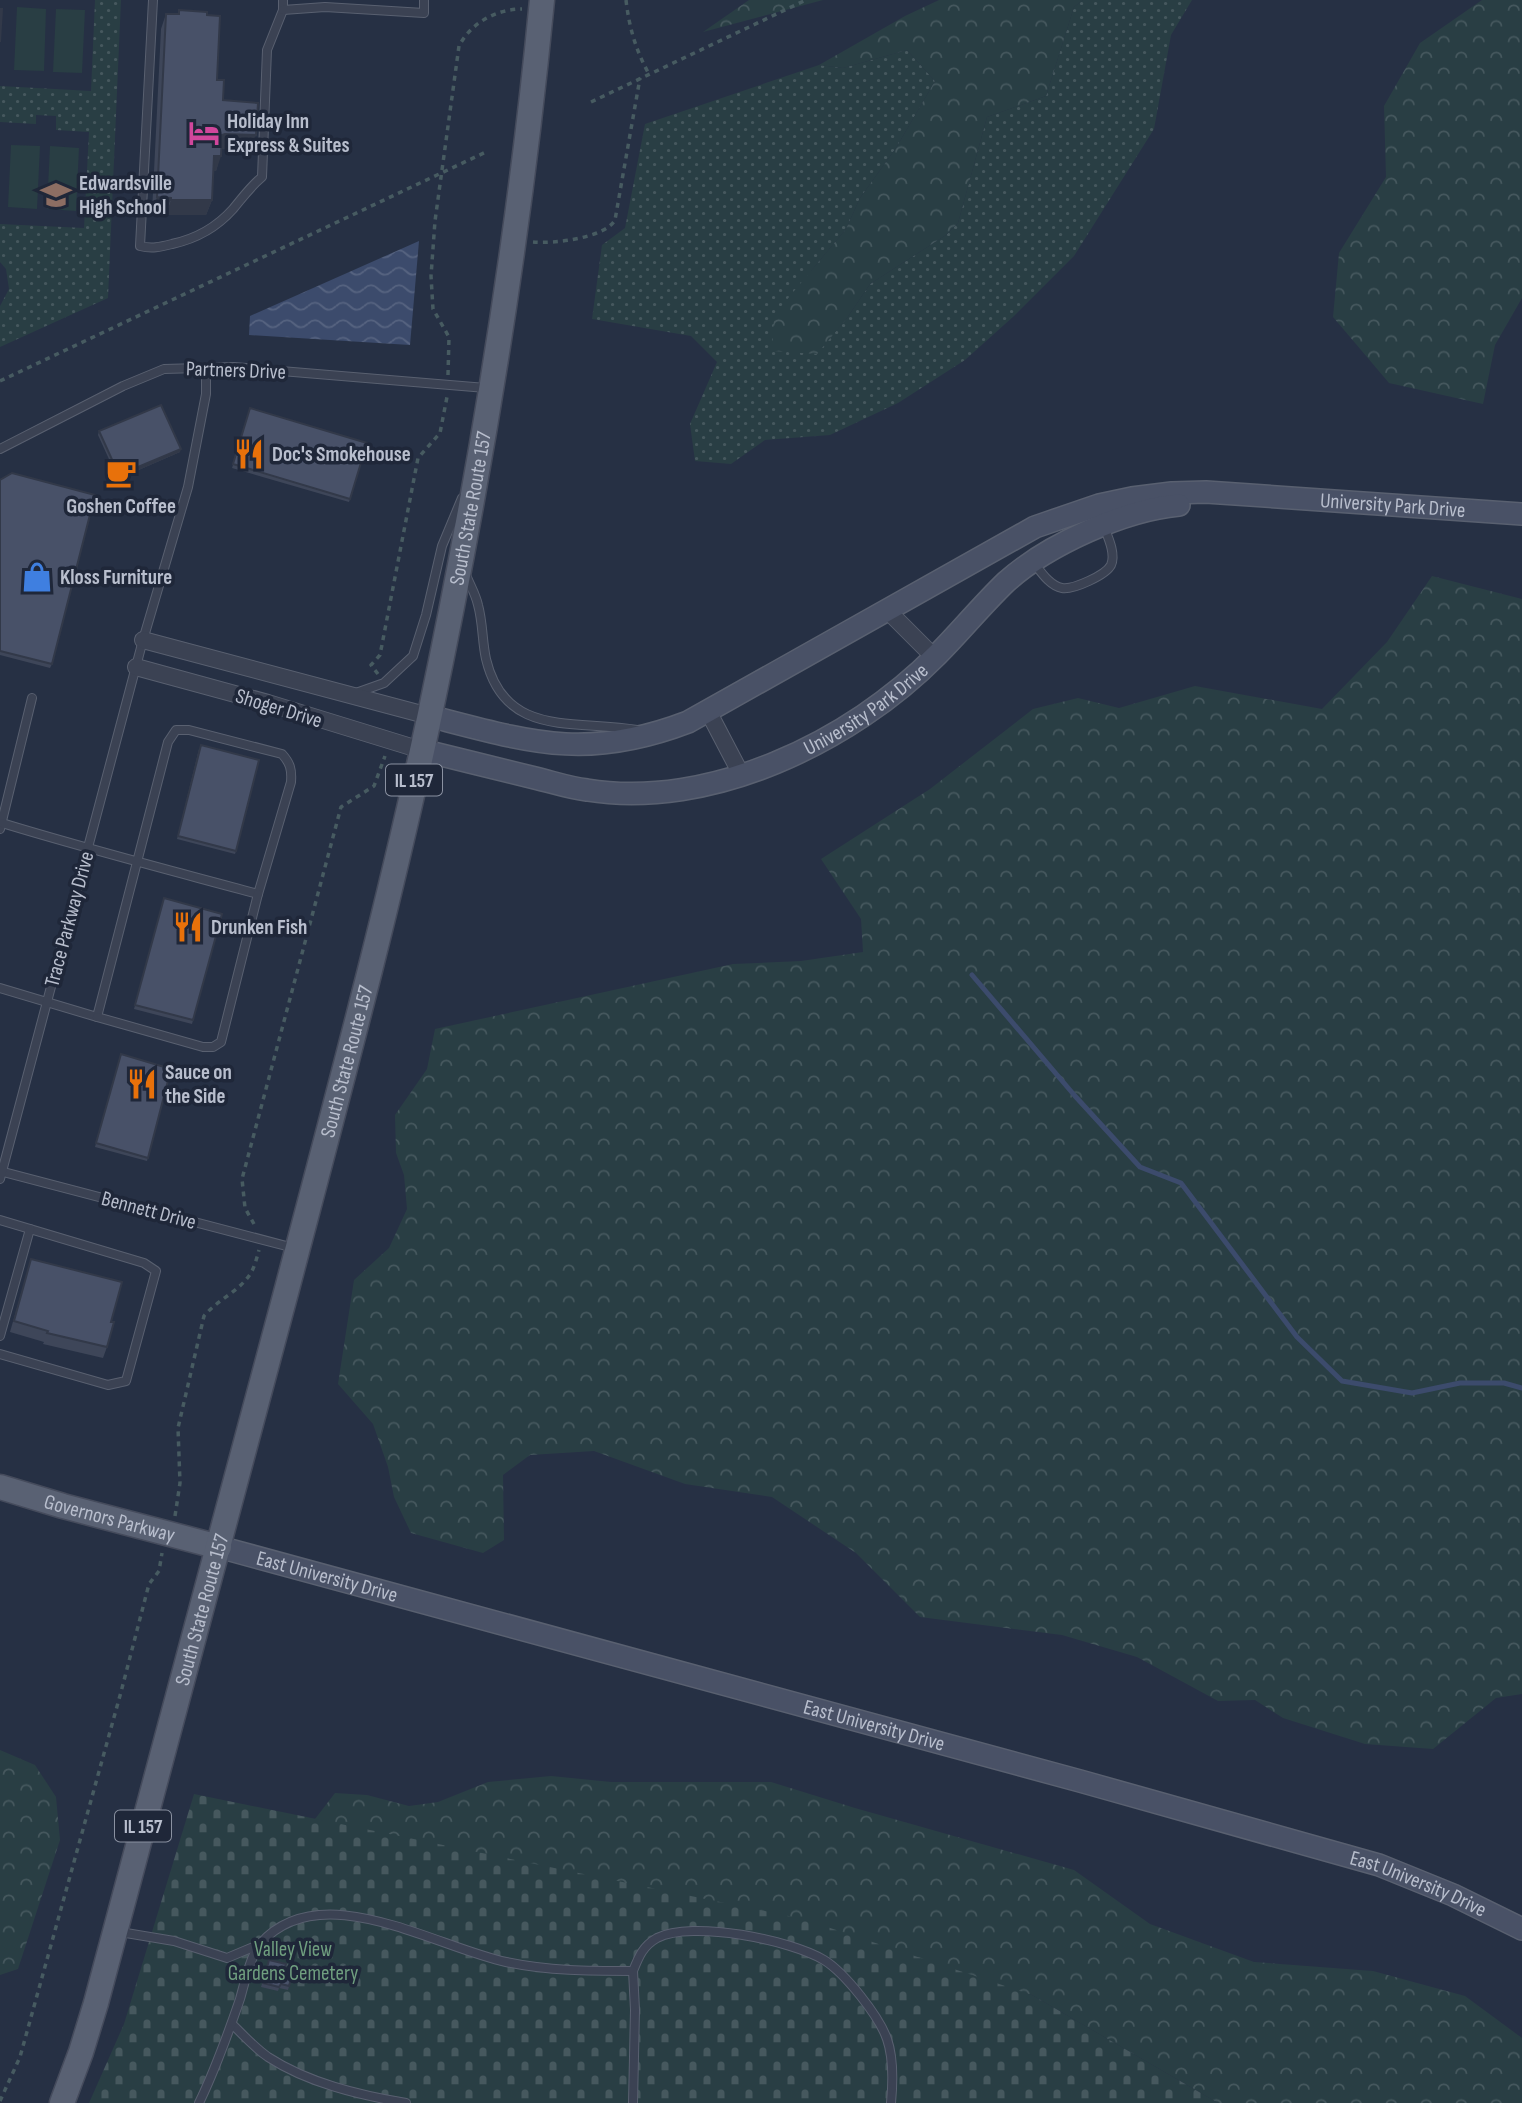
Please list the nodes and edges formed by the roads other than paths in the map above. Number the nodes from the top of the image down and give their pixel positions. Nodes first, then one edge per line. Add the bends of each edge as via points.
1 (153, 0) edge
2 (283, 0) edge
3 (425, 0) edge
4 (542, 4) edge
5 (283, 10) junction
6 (206, 368) junction
7 (489, 389) junction
8 (0, 449) edge
9 (477, 460) junction
10 (1264, 497) junction
11 (1522, 514) edge
12 (1104, 525) junction
13 (460, 562) junction
14 (1034, 563) junction
15 (887, 610) junction
16 (143, 640) junction
17 (935, 657) junction
18 (136, 667) junction
19 (346, 696) junction
20 (32, 698) dead end
21 (708, 711) junction
22 (429, 716) junction
23 (657, 734) junction
24 (421, 750) junction
25 (742, 776) junction
26 (1, 826) edge
27 (87, 849) junction
28 (136, 861) junction
29 (258, 894) junction
30 (0, 988) edge
31 (47, 1003) junction
32 (97, 1017) junction
33 (1, 1174) edge
34 (0, 1220) edge
35 (30, 1229) junction
36 (297, 1249) junction
37 (0, 1336) edge
38 (0, 1354) edge
39 (0, 1487) edge
40 (219, 1547) junction
41 (1522, 1929) edge
42 (115, 1932) junction
43 (258, 1945) junction
44 (633, 1971) junction
45 (232, 2024) junction
46 (61, 2103) edge
47 (199, 2103) edge
48 (406, 2103) edge
49 (633, 2103) edge
50 (891, 2103) edge

1 - 5 lane via 140,246 150,249 212,228 262,177 267,50
2 - 5 lane
3 - 5 lane via 424,13 325,7
4 - 7 main road, South State Route 157 / IL 157 via 514,240
6 - 7 lane, Partners Drive
6 - 8 lane, Partners Drive via 164,369
6 - 16 lane, Trace Parkway Drive via 206,394 188,487
7 - 9 main road, South State Route 157 / IL 157
9 - 13 main road, South State Route 157 / IL 157
9 - 19 lane, Shoger Drive via 442,546 413,656 384,683
10 - 11 street, University Park Drive
10 - 12 street, University Park Drive via 1171,506
10 - 15 street, University Park Drive via 1172,493 1099,505 1035,527
12 - 14 street, University Park Drive
12 - 14 lane via 1111,565 1080,586 1064,589 1054,584
13 - 22 main road, South State Route 157 / IL 157
13 - 23 lane via 478,602 487,661 509,704 550,723
14 - 17 street, University Park Drive via 1007,581
15 - 17 street
15 - 21 street, University Park Drive
16 - 18 lane, Trace Parkway Drive
16 - 19 street, Shoger Drive
17 - 25 street, University Park Drive via 858,718
18 - 24 street, Shoger Drive
18 - 27 lane, Trace Parkway Drive
19 - 22 street, Shoger Drive
20 - 26 lane
21 - 23 street, University Park Drive
21 - 25 street
22 - 23 street, University Park Drive via 551,744 614,743
22 - 24 main road, South State Route 157 / IL 157
24 - 25 street, University Park Drive via 587,790 633,794 704,786
24 - 36 main road, South State Route 157 / IL 157 via 358,1021
26 - 27 lane
27 - 28 lane
27 - 31 lane, Trace Parkway Drive
28 - 29 lane
28 - 29 lane via 168,742 176,730 282,754 289,762 291,782
28 - 32 lane
29 - 32 lane via 221,1042 203,1047
30 - 31 lane
31 - 32 lane
31 - 33 lane, Trace Parkway Drive
33 - 36 lane, Bennett Drive
34 - 35 lane
35 - 37 lane
35 - 38 lane via 144,1263 156,1271 126,1381 108,1385
36 - 40 main road, South State Route 157 / IL 157
39 - 40 main road, Governors Parkway
40 - 41 street, East University Drive via 1379,1865
40 - 42 main road, South State Route 157 / IL 157
42 - 43 lane via 174,1941 227,1958
42 - 46 main road, South State Route 157 / IL 157 via 81,2052
43 - 44 lane via 284,1925 315,1915 352,1915 464,1951 543,1969
43 - 45 lane
44 - 49 lane
44 - 50 lane via 642,1949 659,1937 687,1931 781,1943 824,1961 858,1992 887,2038
45 - 47 lane
45 - 48 lane via 268,2056 304,2075

